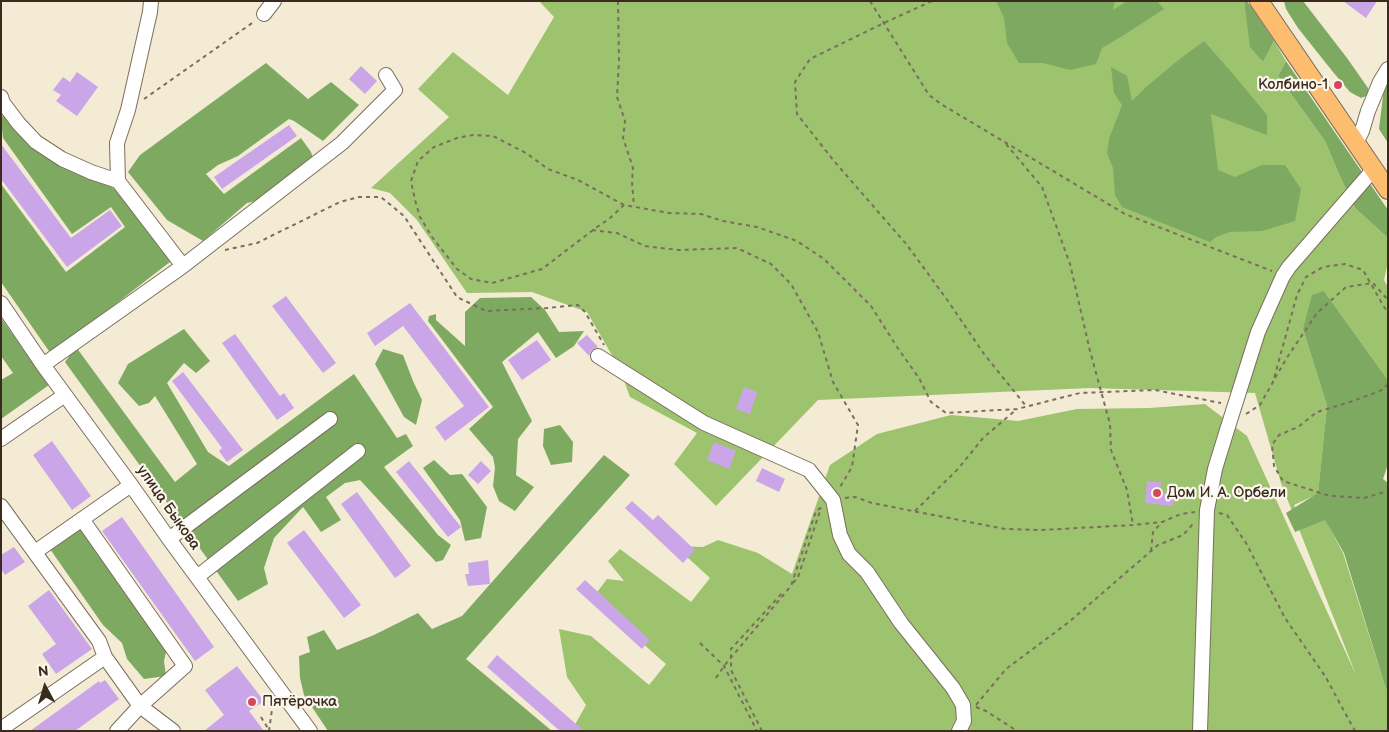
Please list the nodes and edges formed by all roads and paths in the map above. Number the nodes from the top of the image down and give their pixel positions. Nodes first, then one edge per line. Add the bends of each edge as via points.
1 (151, 1) edge
2 (274, 1) edge
3 (618, 1) edge
4 (870, 1) edge
5 (932, 1) edge
6 (1260, 3) edge
7 (264, 14) joint
8 (884, 22) junction
9 (1388, 68) edge
10 (386, 75) dead end
11 (1, 97) edge
12 (128, 110) junction
13 (1005, 142) junction
14 (1356, 142) junction
15 (1373, 170) junction
16 (118, 181) junction
17 (1388, 190) edge
18 (624, 205) junction
19 (635, 207) junction
20 (592, 230) junction
21 (224, 250) dead end
22 (183, 266) junction
23 (1283, 276) junction
24 (1388, 300) edge
25 (1, 303) edge
26 (1388, 312) edge
27 (598, 356) dead end
28 (44, 365) junction
29 (617, 369) junction
30 (1273, 382) junction
31 (1388, 384) edge
32 (1101, 392) junction
33 (65, 394) junction
34 (1026, 406) junction
35 (1234, 408) junction
36 (1016, 409) junction
37 (330, 419) dead end
38 (1, 439) edge
39 (358, 451) dead end
40 (131, 485) junction
41 (1388, 491) edge
42 (829, 504) junction
43 (1, 506) edge
44 (1207, 510) junction
45 (915, 511) junction
46 (82, 519) junction
47 (1162, 522) junction
48 (1133, 525) junction
49 (169, 539) junction
50 (1151, 551) junction
51 (35, 552) junction
52 (197, 577) junction
53 (792, 584) junction
54 (700, 643) dead end
55 (105, 657) junction
56 (731, 658) junction
57 (724, 666) junction
58 (716, 678) dead end
59 (140, 706) junction
60 (262, 706) dead end
61 (261, 718) dead end
62 (1, 730) edge
63 (306, 730) edge
64 (117, 731) edge
65 (173, 731) edge
66 (269, 731) edge
67 (757, 731) edge
68 (762, 731) edge
69 (959, 731) edge
70 (1017, 731) edge
71 (1200, 731) edge
72 (1354, 731) edge

1 - 12 street
2 - 7 street
3 - 19 path via 617,96 625,121 623,138 633,168
4 - 8 path
5 - 8 path
6 - 14 main road
7 - 12 path
8 - 13 path via 929,95
8 - 34 path via 810,59 795,82 797,114 907,244 984,354
9 - 14 street
10 - 22 street via 395,90 342,143
11 - 16 street via 36,142 62,159
12 - 16 street via 116,144
13 - 23 path via 1125,214
13 - 32 path via 1042,187 1070,264
14 - 15 main road
15 - 17 main road
15 - 23 street
16 - 22 street
18 - 19 path
18 - 20 path
18 - 20 path via 578,180 548,169 493,136 473,135 434,147 418,161 411,181 420,217 432,237 457,269 471,279 492,284 542,269
19 - 36 path via 701,214 797,240 824,259 871,306 919,378 931,402 946,413
20 - 42 path via 617,233 645,246 678,250 737,248 771,264 791,284 818,332 833,382 858,425 852,467
21 - 29 path via 257,243 340,202 359,197 381,197 404,216 457,296 486,311 578,305
22 - 28 street
23 - 35 street via 1258,332
24 - 30 path via 1373,282 1346,287 1317,313
25 - 28 street, улица Быкова
26 - 30 path via 1363,270 1346,264 1323,267 1306,277 1297,295
27 - 29 street
28 - 33 street, улица Быкова
29 - 42 street via 704,423 809,470
30 - 35 path via 1260,406 1246,414
31 - 41 path via 1353,402 1317,412 1298,427 1279,435 1272,445 1274,466 1282,481 1330,496 1364,498
32 - 34 path via 1080,393
32 - 35 path via 1155,390 1220,402
32 - 48 path via 1110,424 1111,450 1127,490
33 - 38 street
33 - 40 street, улица Быкова
34 - 36 path
35 - 44 street via 1215,469
36 - 45 path via 983,438 958,469
37 - 49 street
39 - 52 street
40 - 46 street
40 - 49 street, улица Быкова
42 - 45 path via 855,497
42 - 53 path via 816,511
42 - 69 street via 849,554 867,572 963,705 964,721
43 - 51 street
44 - 47 path via 1181,514
44 - 50 path via 1183,535
44 - 71 street
44 - 72 path via 1226,514 1246,543 1285,618 1325,676
45 - 48 path via 1005,529
46 - 51 street
46 - 59 street via 184,666
47 - 48 path
47 - 50 path via 1153,532
49 - 52 street, улица Быкова
50 - 70 path via 1069,622 1006,669 975,706
51 - 55 street via 99,641
52 - 63 street, улица Быкова
53 - 56 path
53 - 56 path via 731,649
54 - 57 path
55 - 59 street
55 - 62 street
56 - 57 path
56 - 68 path via 731,670
57 - 58 path
57 - 67 path
59 - 64 street
59 - 65 street
60 - 66 path via 274,698
61 - 66 path

